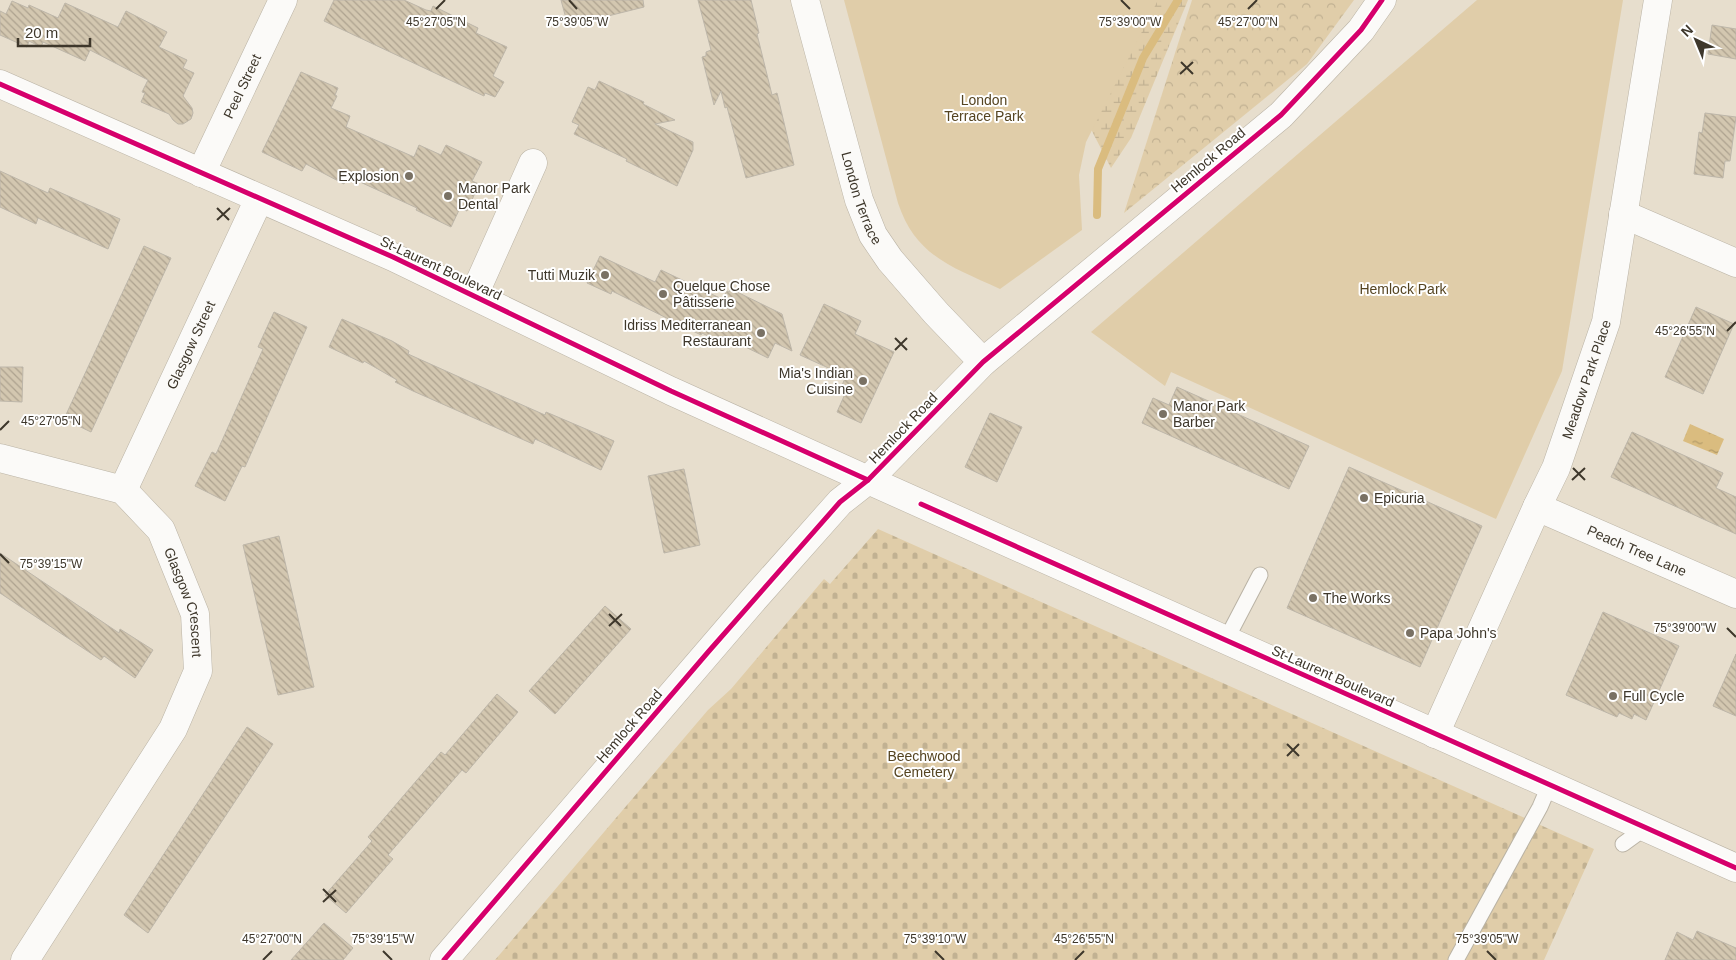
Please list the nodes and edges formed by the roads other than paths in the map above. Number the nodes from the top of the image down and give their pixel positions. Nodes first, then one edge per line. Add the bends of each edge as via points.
1 (283, 0) edge
2 (805, 0) edge
3 (1382, 0) edge
4 (1658, 0) edge
5 (0, 84) edge
6 (533, 163) dead end
7 (201, 173) junction
8 (259, 199) junction
9 (1623, 214) junction
10 (1736, 263) edge
11 (474, 295) junction
12 (983, 362) junction
13 (0, 458) edge
14 (868, 480) junction
15 (123, 490) junction
16 (1537, 507) junction
17 (1260, 575) dead end
18 (1736, 594) edge
19 (1226, 640) junction
20 (1435, 734) junction
21 (1549, 786) junction
22 (1645, 828) junction
23 (1623, 844) dead end
24 (1736, 868) edge
25 (26, 960) edge
26 (444, 960) edge
27 (1456, 960) edge

1 - 7 street, Peel Street
2 - 12 street, London Terrace via 859,200 873,236 936,313
3 - 12 street, Hemlock Road via 1361,30 1281,115
4 - 9 street, Meadow Park Place
5 - 7 street, St-Laurent Boulevard
6 - 11 street
7 - 8 street, St-Laurent Boulevard
8 - 11 street, St-Laurent Boulevard
8 - 15 street, Glasgow Street
9 - 10 street
9 - 16 street, Meadow Park Place via 1606,322 1556,468
11 - 14 street, St-Laurent Boulevard via 671,391
12 - 14 street, Hemlock Road
13 - 15 street
14 - 19 street, St-Laurent Boulevard
14 - 26 street, Hemlock Road via 840,502
15 - 25 street, Glasgow Crescent via 161,530 195,614 198,671 173,729
16 - 18 street, Peach Tree Lane
16 - 20 street, Meadow Park Place
17 - 19 lane
19 - 20 street, St-Laurent Boulevard
20 - 21 street, St-Laurent Boulevard
21 - 22 street, St-Laurent Boulevard
21 - 27 lane
22 - 23 lane
22 - 24 street, St-Laurent Boulevard

